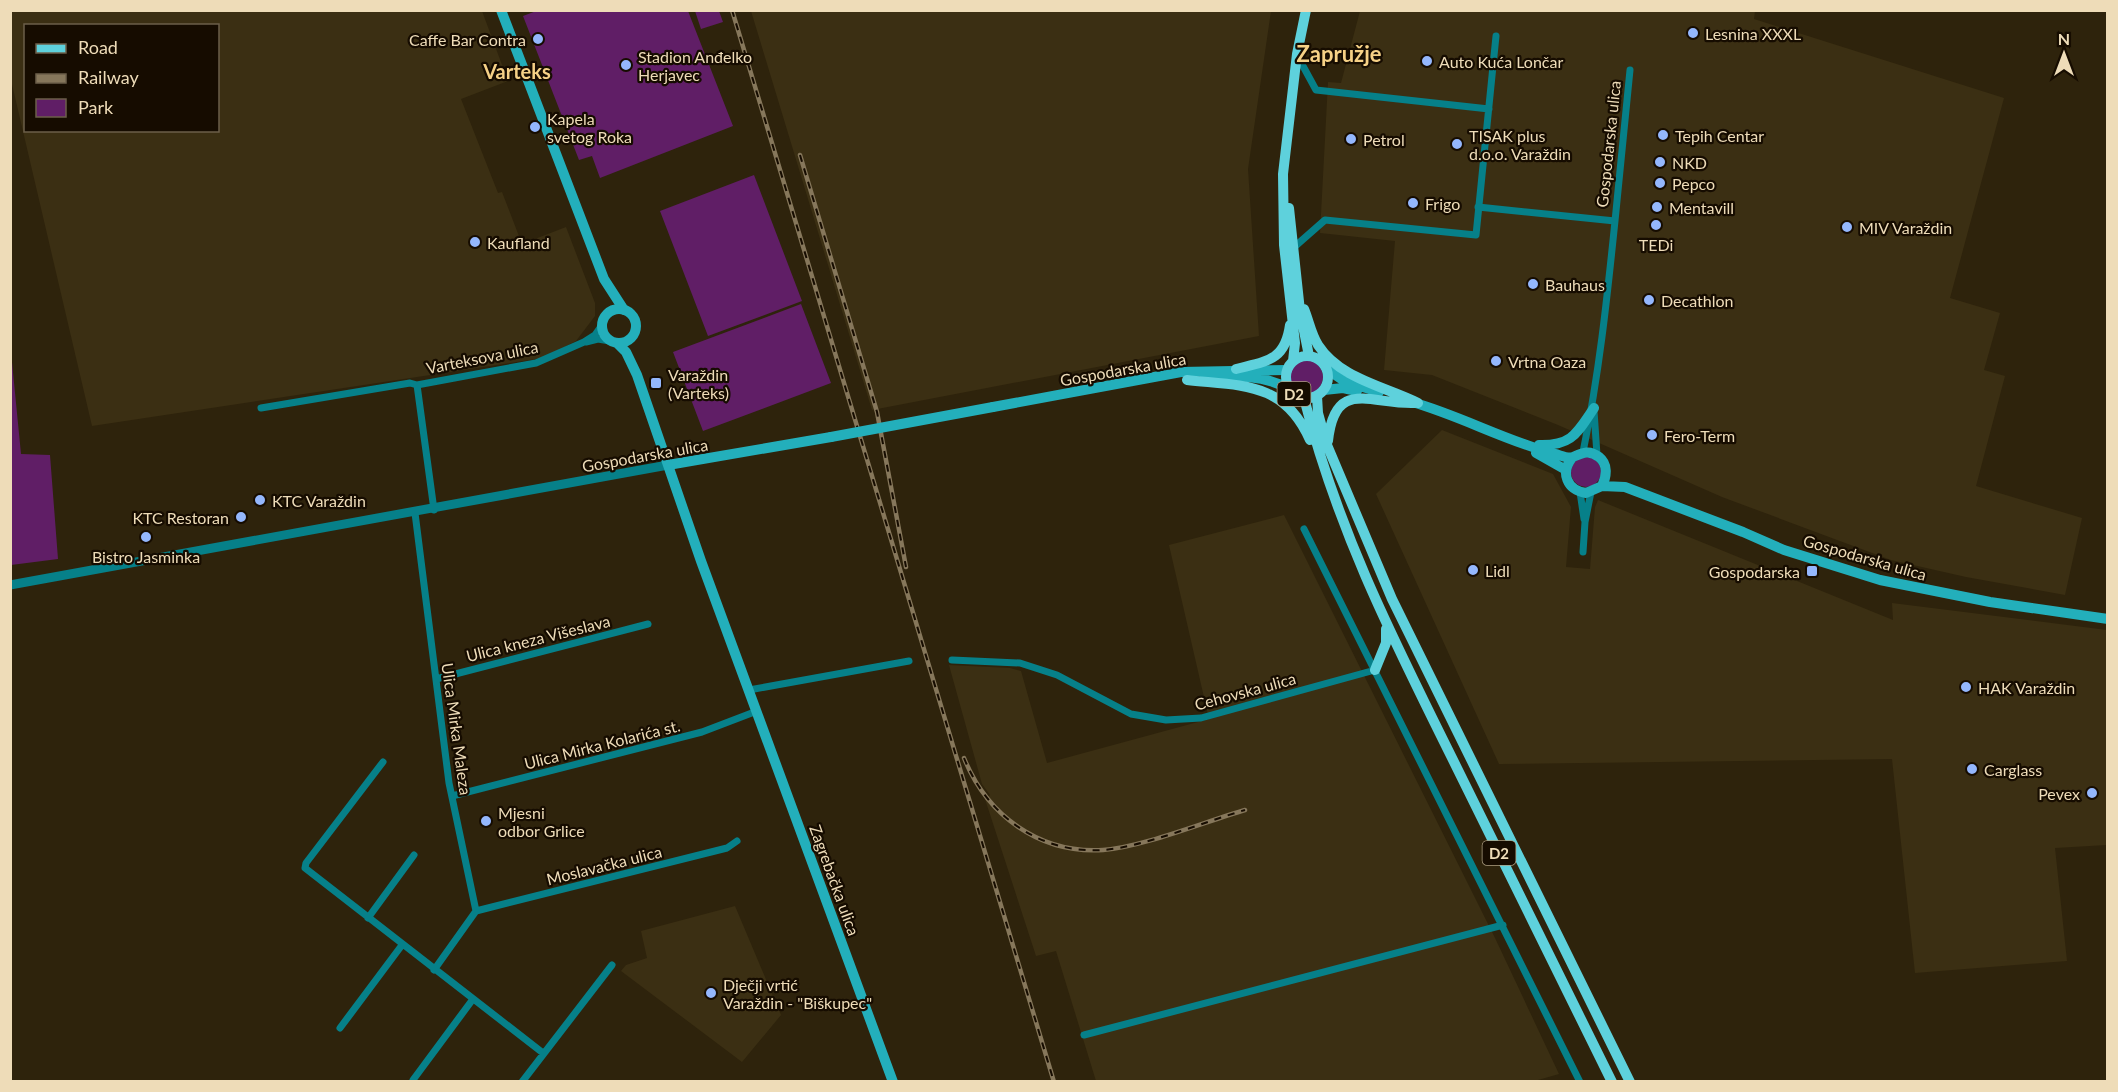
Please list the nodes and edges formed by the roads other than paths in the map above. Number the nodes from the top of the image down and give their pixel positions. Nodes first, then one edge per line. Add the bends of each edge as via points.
1 (501, 10) edge
2 (1306, 10) edge
3 (1496, 36) dead end
4 (1297, 54) junction
5 (1630, 70) dead end
6 (1489, 109) junction
7 (1286, 155) junction
8 (1478, 207) junction
9 (1615, 220) junction
10 (1292, 249) junction
11 (604, 279) junction
12 (1298, 298) junction
13 (624, 310) junction
14 (1290, 310) junction
15 (604, 320) junction
16 (635, 334) junction
17 (584, 342) junction
18 (614, 343) junction
19 (1309, 356) junction
20 (1290, 365) junction
21 (1236, 369) junction
22 (1328, 370) junction
23 (637, 375) junction
24 (1159, 377) junction
25 (1186, 380) junction
26 (417, 385) junction
27 (1289, 389) junction
28 (1320, 393) junction
29 (1392, 396) junction
30 (1304, 398) junction
31 (1418, 403) junction
32 (261, 408) dead end
33 (1594, 408) junction
34 (1520, 444) junction
35 (1322, 447) junction
36 (1583, 452) junction
37 (1597, 455) junction
38 (1572, 458) junction
39 (668, 465) junction
40 (1566, 470) junction
41 (1606, 473) junction
42 (1602, 486) junction
43 (1625, 487) junction
44 (1586, 492) junction
45 (434, 510) junction
46 (415, 513) junction
47 (1584, 522) junction
48 (1304, 529) dead end
49 (1583, 552) dead end
50 (10, 585) edge
51 (2108, 619) edge
52 (648, 624) dead end
53 (1386, 625) junction
54 (952, 660) dead end
55 (909, 661) dead end
56 (1375, 670) junction
57 (436, 679) junction
58 (748, 690) junction
59 (757, 711) junction
60 (383, 762) dead end
61 (452, 796) junction
62 (737, 841) dead end
63 (414, 855) dead end
64 (476, 911) junction
65 (368, 918) junction
66 (1503, 925) junction
67 (402, 945) junction
68 (612, 965) dead end
69 (434, 970) junction
70 (472, 999) junction
71 (340, 1028) dead end
72 (1084, 1035) dead end
73 (543, 1053) junction
74 (413, 1080) edge
75 (522, 1082) edge
76 (892, 1082) edge
77 (1580, 1082) edge
78 (1612, 1082) edge
79 (1630, 1082) edge

1 - 11 main road, Zagrebačka ulica
2 - 4 main road, D2
3 - 6 street
4 - 6 street via 1316,90
4 - 7 main road, D2
5 - 9 street, Gospodarska ulica
6 - 8 street
7 - 10 main road, D2
7 - 14 main road, D2 via 1282,220
8 - 9 street, Gospodarska ulica
8 - 10 street via 1476,235 1325,220
9 - 33 street, Gospodarska ulica
10 - 12 main road, D2
11 - 13 main road, Zagrebačka ulica
11 - 15 main road, Zagrebačka ulica via 608,303
12 - 19 main road, D2
12 - 31 main road via 1314,338 1328,357 1360,380
13 - 15 main road via 615,309
13 - 16 main road, Zagrebačka ulica via 635,320
14 - 20 main road, D2 via 1295,343
14 - 21 main road via 1288,338 1280,353 1270,360
15 - 17 street, Varteksova ulica via 595,335
15 - 18 main road, Zagrebačka ulica via 603,334
16 - 18 main road via 628,342
16 - 23 main road, Zagrebačka ulica
17 - 18 street, Varteksova ulica via 598,339
17 - 26 street, Varteksova ulica via 536,363
18 - 23 main road, Zagrebačka ulica via 626,352
19 - 20 main road, D2
19 - 22 main road, D2 via 1320,360
20 - 21 main road, Gospodarska ulica
20 - 27 main road, D2
21 - 24 main road, Gospodarska ulica
22 - 28 main road, D2 via 1329,377
22 - 29 main road via 1344,381
23 - 39 main road, Zagrebačka ulica
24 - 25 main road
24 - 39 main road, Gospodarska ulica, bridge
25 - 27 main road, Gospodarska ulica via 1258,377
25 - 35 main road via 1242,384 1264,390 1282,401
26 - 32 street, Varteksova ulica
26 - 45 street, Varteksova ulica
27 - 30 main road, D2
28 - 29 main road via 1343,388
28 - 30 main road, D2
28 - 35 main road, D2 via 1317,413
29 - 31 main road
30 - 35 main road, D2
31 - 34 main road
31 - 35 main road via 1395,404 1363,398 1345,401 1331,417
33 - 34 main road via 1569,440 1555,446
33 - 36 street, Gospodarska ulica
33 - 37 street, Gospodarska ulica
34 - 38 main road
34 - 40 main road
35 - 53 main road, D2 via 1340,518
35 - 79 main road, D2
36 - 37 main road
36 - 38 main road
37 - 41 main road, Gospodarska ulica
38 - 40 main road
39 - 45 street, Gospodarska ulica
39 - 58 main road, Zagrebačka ulica
40 - 44 main road via 1569,484
41 - 42 main road
41 - 43 main road, Gospodarska ulica
42 - 43 main road, Gospodarska ulica
42 - 44 main road
43 - 51 main road, Gospodarska ulica via 1784,550 1880,580 1979,600
44 - 47 street
44 - 47 street
45 - 46 street, Gospodarska ulica
46 - 50 street, Gospodarska ulica
46 - 57 street, Ulica Mirka Maleza
47 - 49 street
48 - 56 street
52 - 57 street, Ulica kneza Višeslava
53 - 56 main road via 1386,643
53 - 78 main road, D2
54 - 56 street, Cehovska ulica via 1020,663 1057,675 1131,714 1166,720 1201,718
55 - 58 street
56 - 66 street
57 - 61 street, Ulica Mirka Maleza
58 - 59 main road, Zagrebačka ulica
59 - 61 street, Ulica Mirka Kolarića st. via 702,732
59 - 76 main road, Zagrebačka ulica
60 - 65 street via 304,866
61 - 64 street, Ulica Mirka Maleza
62 - 64 street, Moslavačka ulica via 727,848
63 - 65 street
64 - 69 street
65 - 67 street
66 - 72 street
66 - 77 street
67 - 69 street
67 - 71 street
68 - 73 street
69 - 70 street
70 - 73 street
70 - 74 street
73 - 75 street

